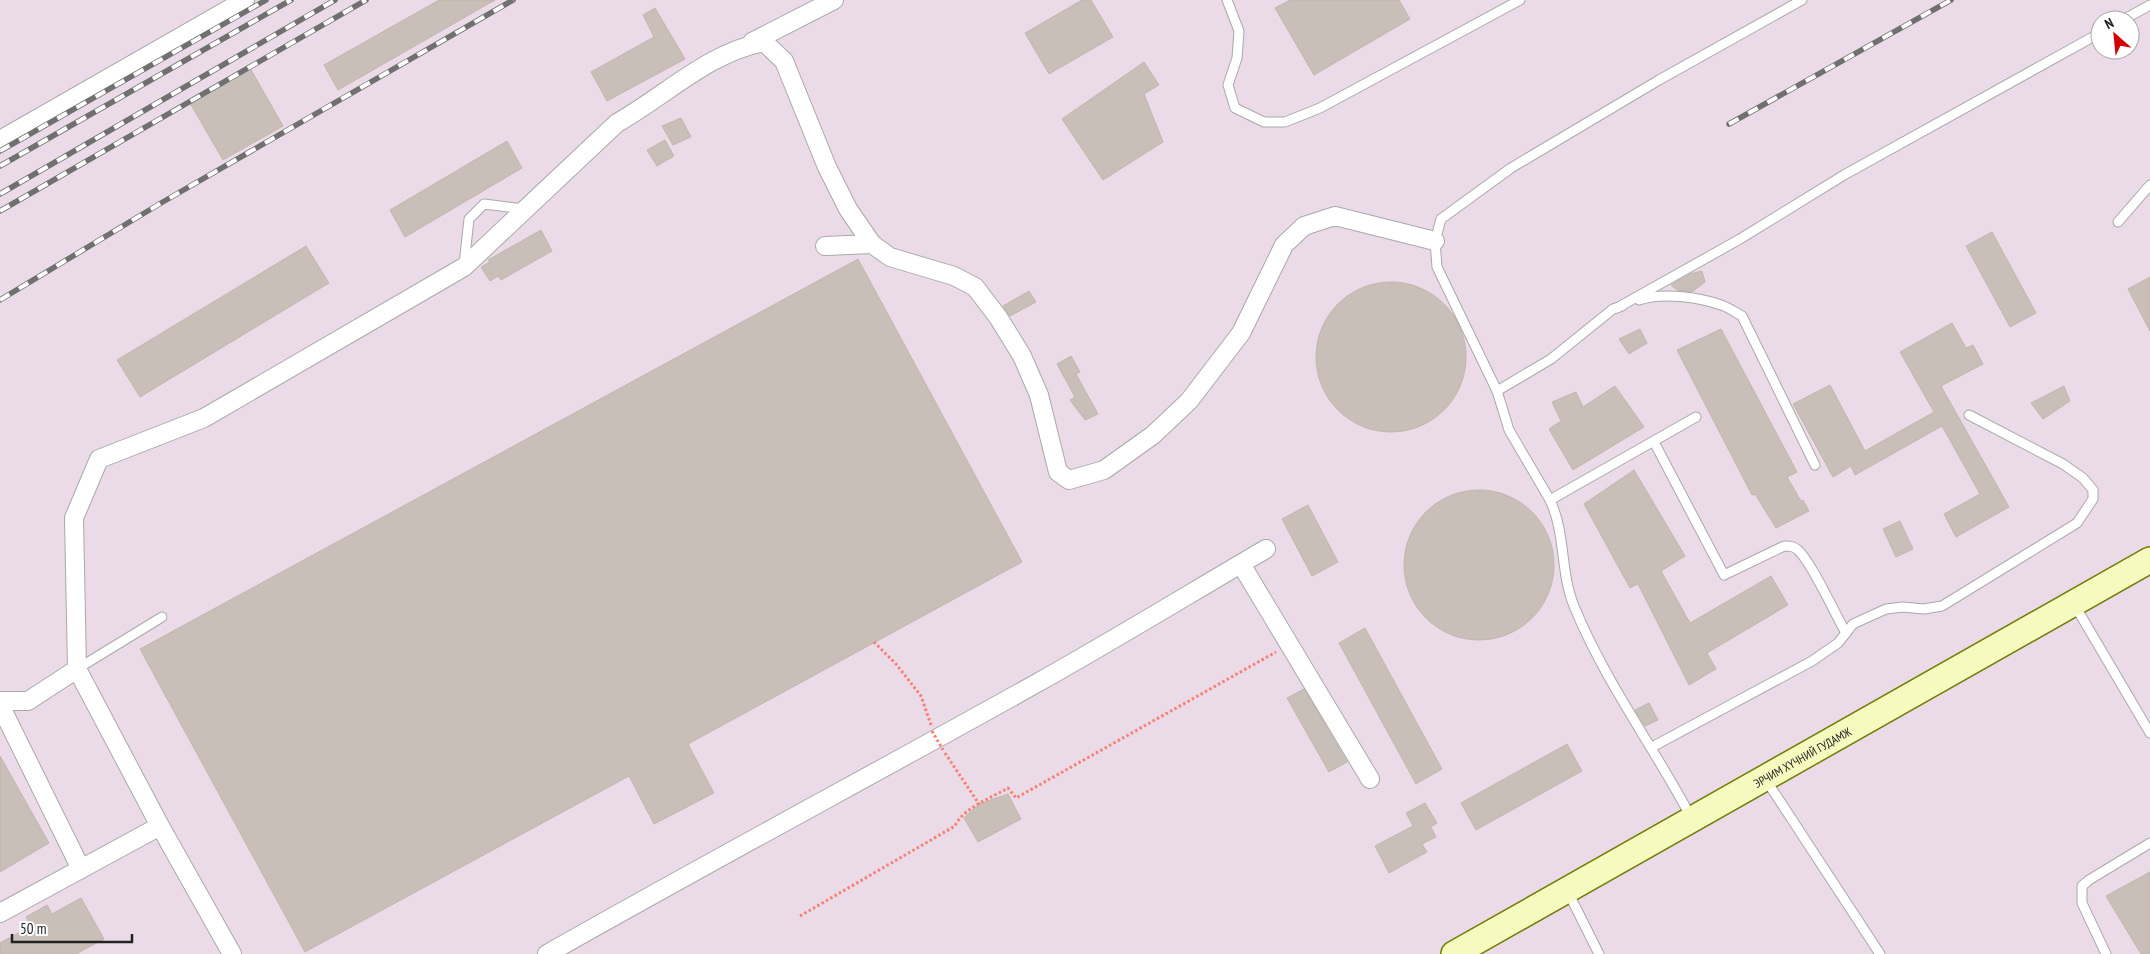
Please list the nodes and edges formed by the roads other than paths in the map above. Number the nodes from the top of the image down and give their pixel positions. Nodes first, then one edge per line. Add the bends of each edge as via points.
1 (245, 0) edge
2 (834, 0) edge
3 (1228, 0) edge
4 (1520, 0) edge
5 (1802, 0) edge
6 (2090, 39) edge
7 (745, 46) junction
8 (0, 140) edge
9 (2150, 185) edge
10 (526, 209) junction
11 (2118, 222) dead end
12 (1435, 241) junction
13 (872, 244) junction
14 (825, 246) dead end
15 (464, 267) junction
16 (1617, 308) junction
17 (1497, 391) junction
18 (1969, 415) dead end
19 (1696, 417) dead end
20 (1654, 442) junction
21 (1815, 465) dead end
22 (1550, 500) junction
23 (1266, 549) dead end
24 (2150, 560) edge
25 (1241, 564) junction
26 (2074, 603) junction
27 (162, 617) dead end
28 (1846, 633) junction
29 (77, 669) junction
30 (0, 703) edge
31 (2150, 733) edge
32 (1652, 747) junction
33 (1765, 778) junction
34 (1370, 779) dead end
35 (1692, 819) junction
36 (160, 826) junction
37 (2150, 843) edge
38 (81, 869) junction
39 (1566, 890) junction
40 (0, 913) edge
41 (1464, 951) edge
42 (232, 954) edge
43 (547, 954) edge
44 (1599, 954) edge
45 (1880, 954) edge
46 (2106, 954) edge

1 - 8 street
2 - 7 street
3 - 4 lane via 1239,31 1237,58 1228,85 1235,108 1264,122 1285,122 1320,108
5 - 12 lane via 1510,168 1441,219
6 - 16 lane via 1844,175 1740,239
7 - 10 street via 709,64 617,123
7 - 13 street via 764,42 784,61 827,167 848,209
9 - 11 lane
10 - 15 street
10 - 15 lane via 484,204 470,219
12 - 13 street via 1335,216 1304,226 1284,245 1241,333 1189,401 1153,434 1104,470 1069,480 1058,472 1039,395 1022,356 975,287 954,276 890,257
12 - 17 lane via 1437,267
13 - 14 street
15 - 29 street via 204,418 99,459 74,518
16 - 17 lane via 1552,359
16 - 21 lane via 1646,297 1685,296 1721,305 1742,316
17 - 22 lane via 1509,430
18 - 28 lane via 2063,464 2083,478 2092,490 2093,499 2077,523 1942,606 1886,609 1853,624
19 - 20 lane
20 - 22 lane
20 - 28 lane via 1724,574 1784,546 1792,546 1810,568
22 - 32 lane via 1557,515 1567,584 1574,605 1614,687
23 - 25 street
24 - 26 main road, ЭРЧИМ ХҮЧНИЙ ГУДАМЖ
25 - 34 street
25 - 43 street via 1039,682
26 - 31 lane
26 - 33 main road, ЭРЧИМ ХҮЧНИЙ ГУДАМЖ
27 - 29 lane
28 - 32 lane via 1838,643 1812,661
29 - 30 street via 28,701
29 - 36 street
30 - 38 street
32 - 35 lane
33 - 35 main road, ЭРЧИМ ХҮЧНИЙ ГУДАМЖ
33 - 45 lane
35 - 39 main road, ЭРЧИМ ХҮЧНИЙ ГУДАМЖ
36 - 38 street
36 - 42 street
37 - 46 lane via 2082,886 2082,903
38 - 40 street
39 - 41 main road, ЭРЧИМ ХҮЧНИЙ ГУДАМЖ
39 - 44 lane

